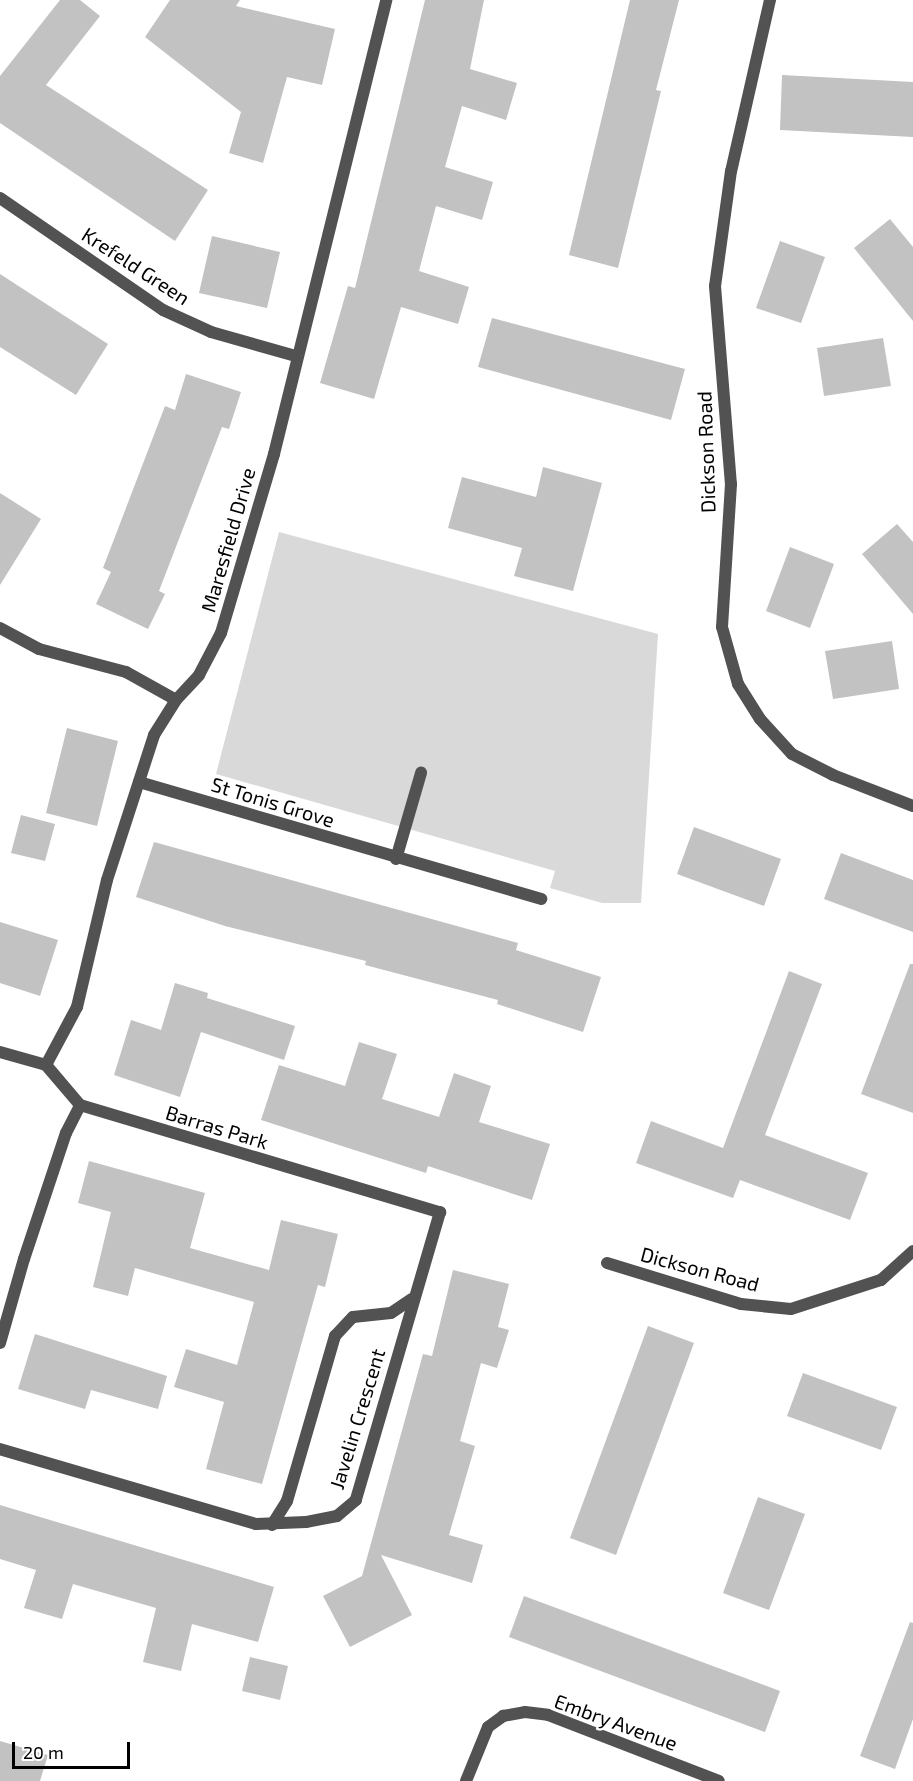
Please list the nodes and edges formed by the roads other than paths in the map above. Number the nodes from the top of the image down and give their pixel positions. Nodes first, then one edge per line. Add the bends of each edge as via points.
1 (386, 0) edge
2 (770, 0) edge
3 (0, 198) edge
4 (296, 356) junction
5 (0, 628) edge
6 (176, 700) junction
7 (421, 773) dead end
8 (139, 782) junction
9 (913, 806) edge
10 (396, 859) junction
11 (541, 899) dead end
12 (0, 1052) edge
13 (46, 1065) junction
14 (80, 1105) junction
15 (440, 1212) joint
16 (913, 1251) edge
17 (607, 1263) dead end
18 (412, 1299) junction
19 (0, 1343) edge
20 (0, 1449) edge
21 (272, 1525) junction
22 (466, 1781) edge
23 (718, 1781) edge

1 - 4 street, Maresfield Drive
2 - 9 street, Dickson Road via 731,171 716,286 731,484 722,627 738,684 760,719 792,754 833,775
3 - 4 street, Krefeld Green via 163,310 211,332
4 - 6 street, Maresfield Drive via 274,454 221,633 199,675
5 - 6 street via 39,649 126,672
6 - 8 street, Maresfield Drive via 154,735
7 - 10 street
8 - 10 street, St Tonis Grove
8 - 13 street, Maresfield Drive via 107,880 77,1007
10 - 11 street, St Tonis Grove
12 - 13 street
13 - 14 street
14 - 15 street, Barras Park
14 - 19 street via 24,1259
15 - 18 street, Javelin Crescent
16 - 17 street, Dickson Road via 881,1280 791,1309 741,1304
18 - 21 street via 391,1313 354,1317 335,1336 287,1501
18 - 21 street, Javelin Crescent via 356,1500 337,1516
20 - 21 street, Javelin Crescent via 199,1509
22 - 23 street, Embry Avenue via 488,1727 503,1716 525,1712 548,1715

